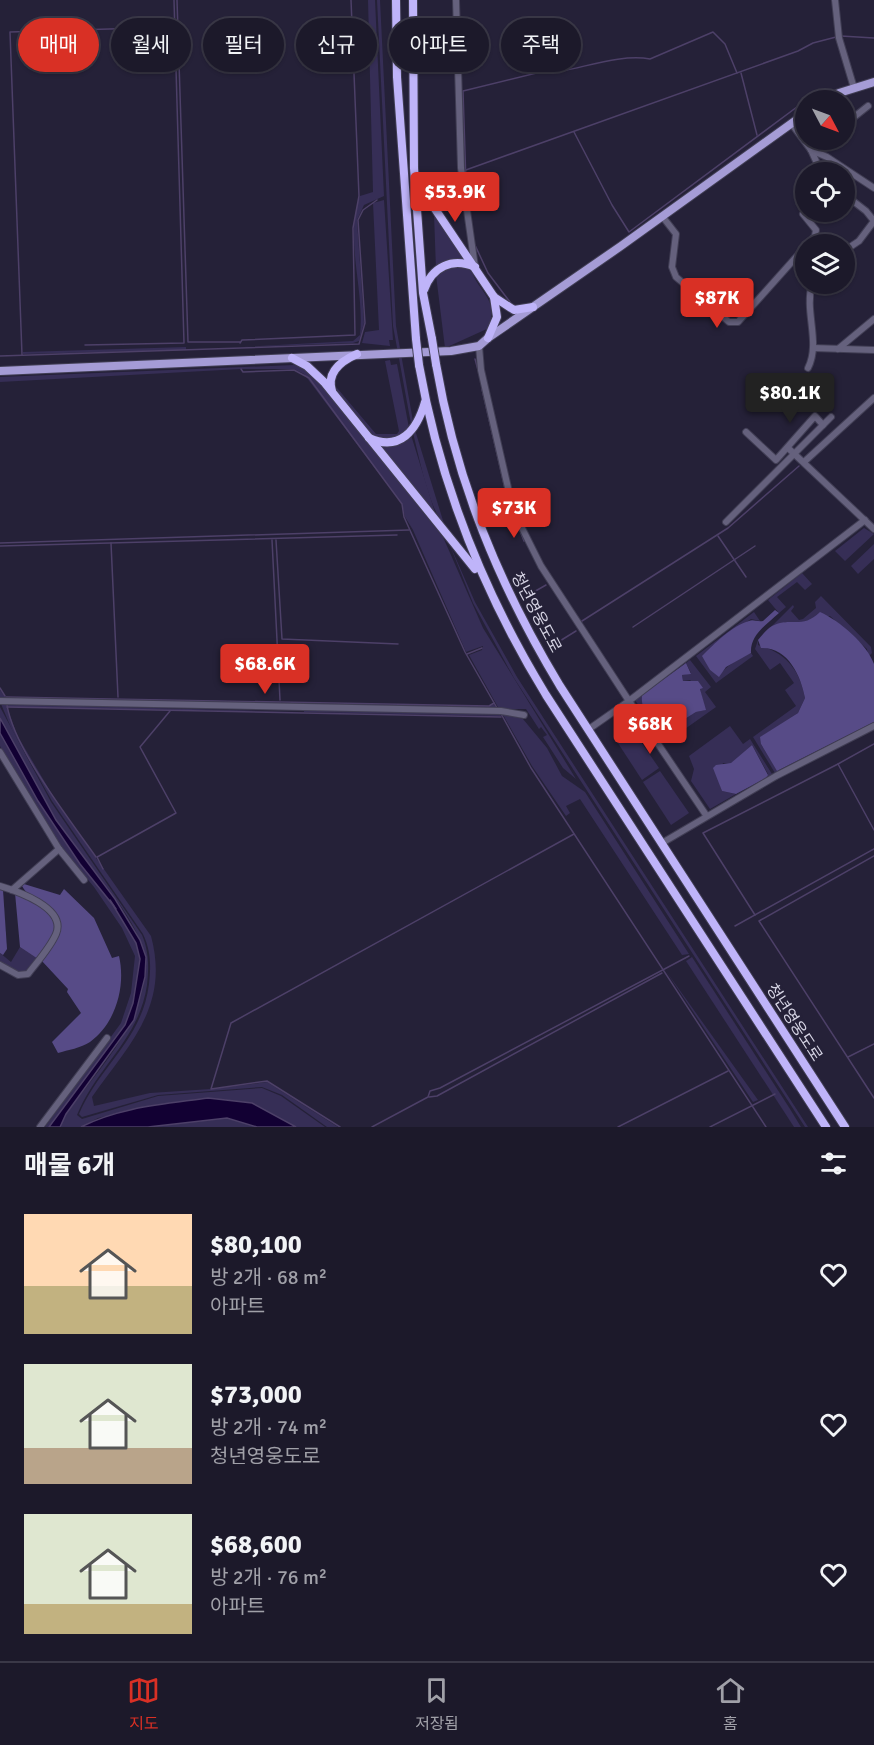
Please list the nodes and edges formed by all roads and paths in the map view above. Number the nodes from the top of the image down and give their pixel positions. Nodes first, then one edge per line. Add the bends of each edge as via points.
1 (396, 0) edge
2 (413, 0) edge
3 (456, 0) edge
4 (835, 0) edge
5 (874, 82) edge
6 (854, 87) junction
7 (847, 90) edge
8 (868, 106) dead end
9 (855, 116) edge
10 (795, 120) edge
11 (791, 123) junction
12 (795, 128) edge
13 (811, 150) joint
14 (816, 162) edge
15 (414, 168) junction
16 (874, 188) edge
17 (855, 202) edge
18 (663, 216) junction
19 (874, 224) edge
20 (855, 244) edge
21 (795, 257) edge
22 (475, 267) junction
23 (423, 293) junction
24 (810, 294) edge
25 (494, 297) junction
26 (533, 308) junction
27 (874, 319) edge
28 (488, 338) junction
29 (479, 346) junction
30 (813, 348) junction
31 (838, 349) junction
32 (874, 350) edge
33 (357, 354) junction
34 (292, 358) junction
35 (808, 368) dead end
36 (0, 371) edge
37 (332, 394) junction
38 (874, 398) edge
39 (425, 401) junction
40 (831, 417) dead end
41 (824, 424) junction
42 (746, 432) dead end
43 (368, 438) junction
44 (788, 448) junction
45 (795, 454) junction
46 (804, 462) junction
47 (865, 520) junction
48 (726, 522) dead end
49 (874, 529) edge
50 (492, 598) junction
51 (0, 701) edge
52 (629, 701) junction
53 (524, 715) dead end
54 (874, 726) edge
55 (589, 729) junction
56 (0, 752) edge
57 (706, 815) junction
58 (662, 843) junction
59 (59, 849) junction
60 (84, 880) dead end
61 (0, 886) edge
62 (12, 890) junction
63 (0, 965) edge
64 (107, 1038) dead end
65 (40, 1127) edge
66 (826, 1127) edge
67 (845, 1127) edge

1 - 39 highway, 청년영웅도로, bridge via 416,339
2 - 15 highway, 청년영웅도로
3 - 22 street via 462,171
4 - 6 street via 839,38
5 - 6 main road
6 - 7 main road
8 - 9 street
10 - 11 main road
11 - 12 street
11 - 18 main road
13 - 14 street
13 - 16 street
15 - 22 highway via 427,197
15 - 23 highway, 청년영웅도로
17 - 19 street
18 - 21 street via 676,234 672,267 676,277 729,322 738,322
18 - 26 main road
19 - 20 street
22 - 23 highway via 458,262 440,267
22 - 25 highway
23 - 55 highway, 청년영웅도로, bridge via 454,453 483,536 525,626
24 - 30 street
25 - 26 highway via 514,310
25 - 28 highway via 497,317
26 - 28 main road
27 - 31 street
28 - 29 main road
29 - 33 main road via 451,351
29 - 52 street via 481,370 519,522 541,566
30 - 31 street
30 - 35 street
31 - 32 street
33 - 34 main road
33 - 37 highway via 337,366 330,380
34 - 36 main road
34 - 37 highway via 315,372
37 - 43 highway
38 - 46 street
39 - 43 highway via 417,424 400,441 389,444
39 - 50 highway, 청년영웅도로 via 451,500
40 - 41 street
41 - 44 street via 815,416
41 - 45 street
42 - 44 street via 776,460
43 - 50 highway via 467,557
44 - 45 street
45 - 46 street
45 - 48 street
46 - 47 street
47 - 49 street
47 - 52 street
50 - 66 highway, 청년영웅도로 via 546,695
51 - 53 street via 501,711
52 - 55 street
52 - 57 street
54 - 57 street
55 - 58 highway, 청년영웅도로
56 - 59 street
57 - 58 street
58 - 67 highway, 청년영웅도로
59 - 60 street
59 - 62 street
61 - 62 street
62 - 63 street via 48,908 57,923 57,932 28,974 18,975
64 - 65 street

